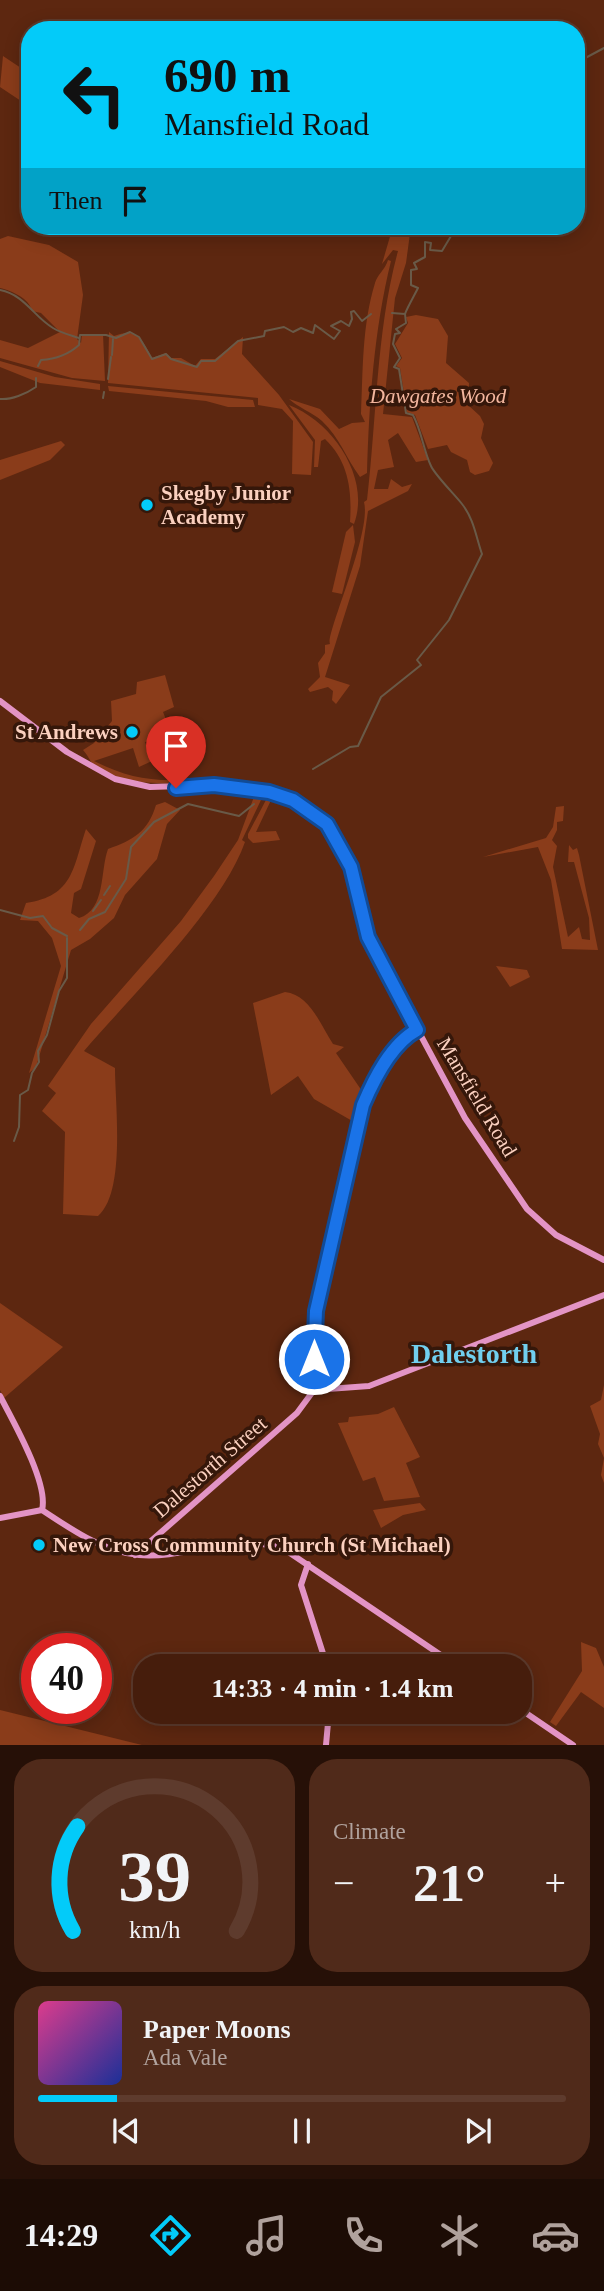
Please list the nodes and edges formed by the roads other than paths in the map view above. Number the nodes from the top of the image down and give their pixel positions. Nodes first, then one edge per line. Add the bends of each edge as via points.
1 (0, 701) edge
2 (417, 1030) junction
3 (604, 1260) edge
4 (604, 1295) edge
5 (314, 1390) junction
6 (0, 1396) edge
7 (41, 1510) junction
8 (0, 1518) edge
9 (135, 1555) junction
10 (308, 1564) junction
11 (323, 1654) edge
12 (439, 1654) edge
13 (532, 1717) edge
14 (328, 1724) edge
15 (326, 1745) edge
16 (573, 1745) edge

1 - 2 main road, Mansfield Road via 67,752 116,779 150,787 241,787 280,795 314,812 343,849 368,937
2 - 3 main road, Mansfield Road via 465,1118 527,1209 556,1235
2 - 5 main road via 402,1040 383,1067 358,1119 314,1322
4 - 5 main road via 369,1386
5 - 9 main road, Dalestorth Street via 306,1403
6 - 7 main road via 40,1485
7 - 8 main road
7 - 9 main road via 97,1544
9 - 10 main road via 262,1544 284,1549
10 - 11 main road via 301,1586
10 - 12 main road
13 - 16 main road
14 - 15 main road

